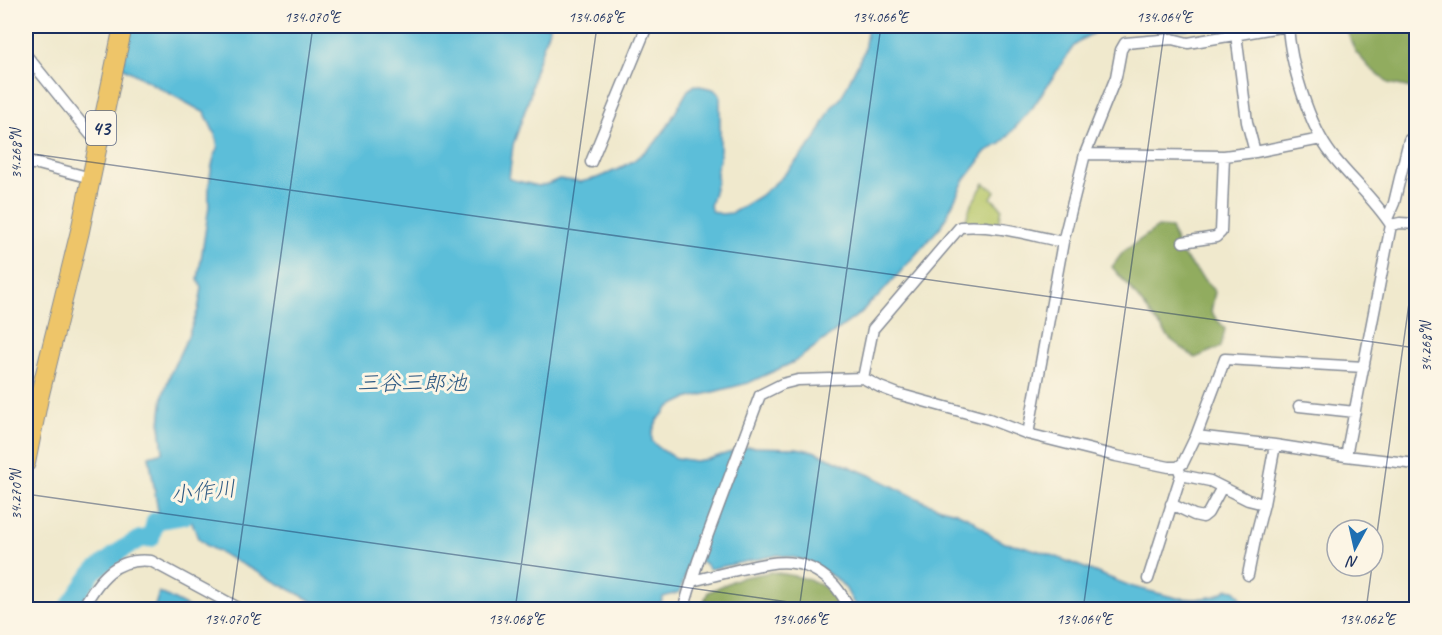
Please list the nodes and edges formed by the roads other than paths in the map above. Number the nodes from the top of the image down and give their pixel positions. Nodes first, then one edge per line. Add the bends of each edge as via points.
1 (123, 26) edge
2 (647, 26) edge
3 (1287, 26) edge
4 (1236, 33) junction
5 (26, 55) edge
6 (1321, 139) junction
7 (1409, 140) dead end
8 (98, 142) junction
9 (1255, 152) junction
10 (1085, 154) junction
11 (1224, 156) junction
12 (591, 162) dead end
13 (26, 164) edge
14 (91, 178) junction
15 (1389, 222) junction
16 (1416, 224) edge
17 (1063, 242) junction
18 (1182, 242) dead end
19 (1364, 367) junction
20 (863, 378) junction
21 (1299, 405) dead end
22 (1355, 412) junction
23 (1028, 434) junction
24 (1196, 436) junction
25 (1275, 445) junction
26 (1346, 456) junction
27 (26, 463) edge
28 (1416, 464) edge
29 (1179, 471) junction
30 (1222, 487) junction
31 (1171, 504) junction
32 (1264, 504) junction
33 (1248, 575) dead end
34 (1148, 579) dead end
35 (692, 581) junction
36 (81, 609) edge
37 (242, 609) edge
38 (683, 609) edge
39 (851, 609) edge

1 - 8 main road, 43
2 - 12 street
3 - 4 street
3 - 6 street via 1301,89
4 - 9 street via 1247,122
4 - 10 street via 1188,43 1173,39 1125,43 1116,77
5 - 8 street
6 - 9 street
6 - 15 street
7 - 15 street
8 - 14 main road, 43
9 - 11 street
10 - 11 street
10 - 17 street
11 - 18 street via 1221,232 1216,237
13 - 14 street
14 - 27 main road, 43
15 - 16 street
15 - 19 street
17 - 20 street via 977,225 960,227 873,329
17 - 23 street
19 - 22 street
19 - 24 street via 1225,359
20 - 23 street via 898,394
20 - 35 street via 798,380 760,395
21 - 22 street
22 - 26 street
23 - 29 street
24 - 25 street
24 - 29 street
25 - 26 street
25 - 32 street
26 - 28 street
29 - 30 street
29 - 31 street
30 - 31 street via 1203,517
30 - 32 street
31 - 34 street
32 - 33 street
35 - 38 street
35 - 39 street via 764,564 793,563 834,584
36 - 37 street via 114,568 139,560 151,561

